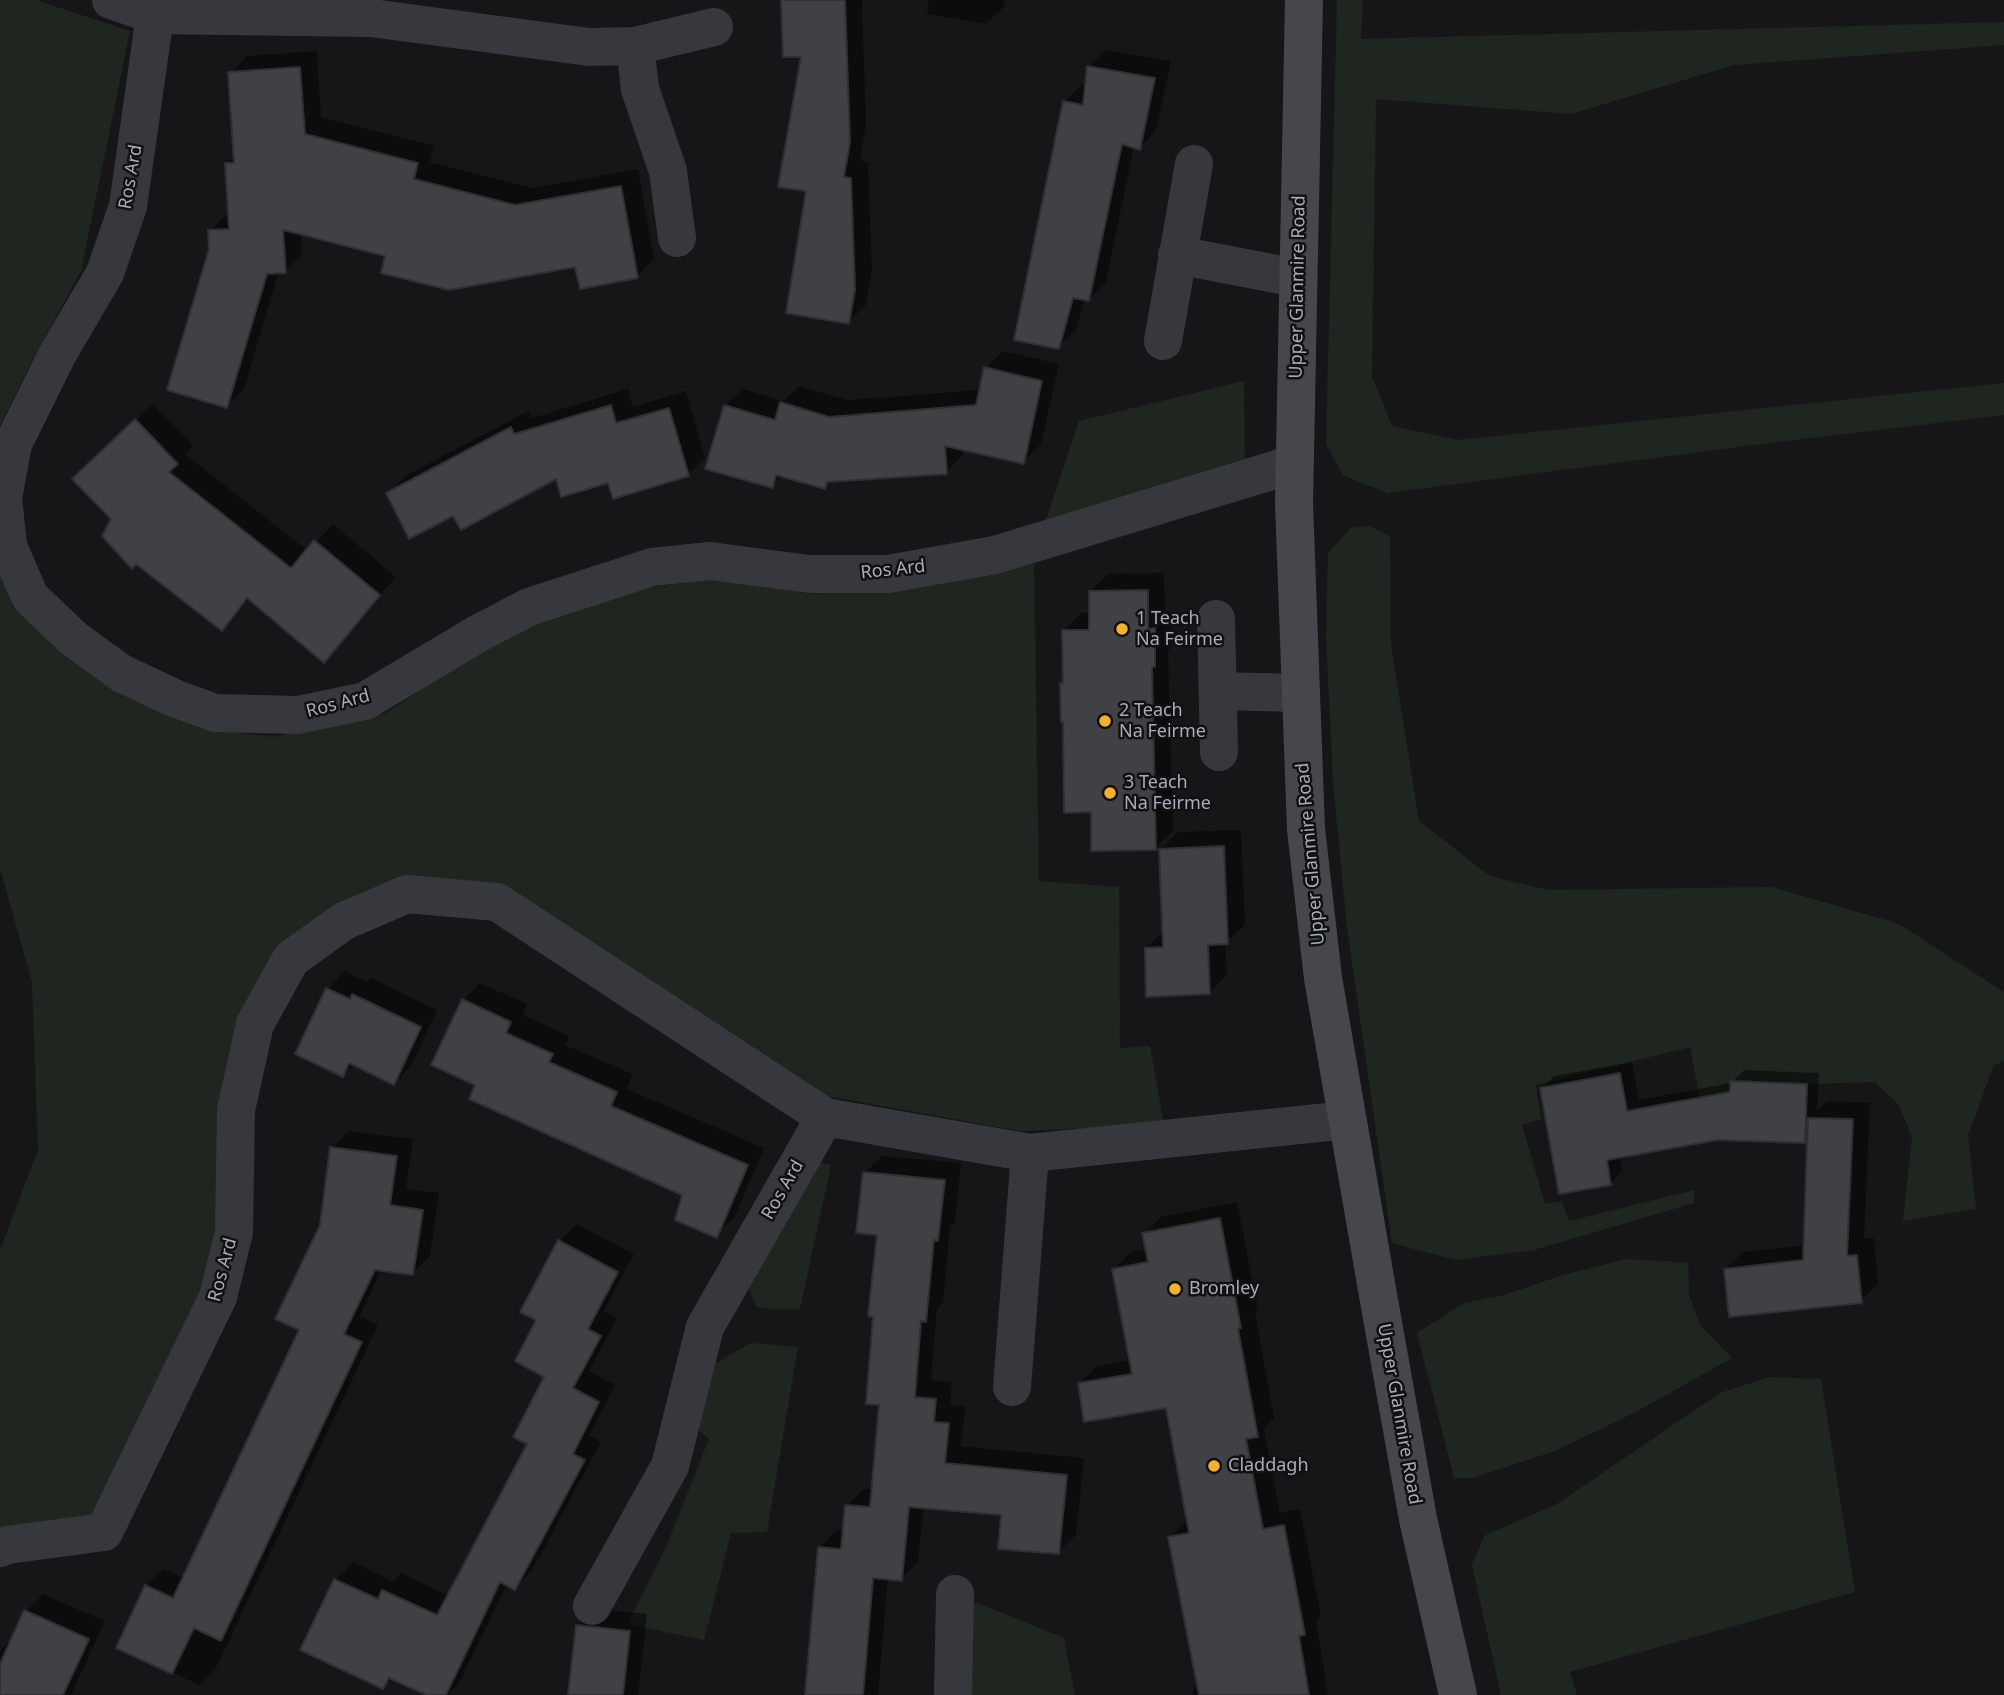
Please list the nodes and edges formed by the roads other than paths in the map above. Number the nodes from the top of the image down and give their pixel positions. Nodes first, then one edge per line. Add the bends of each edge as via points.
1 (111, 0) edge
2 (1304, 0) edge
3 (155, 15) junction
4 (714, 27) dead end
5 (635, 46) junction
6 (1194, 163) dead end
7 (677, 238) dead end
8 (1177, 255) junction
9 (1297, 278) junction
10 (1163, 341) dead end
11 (1294, 464) junction
12 (1216, 619) dead end
13 (1218, 691) junction
14 (1299, 693) junction
15 (1219, 752) dead end
16 (825, 1117) junction
17 (1347, 1120) junction
18 (1030, 1153) junction
19 (1012, 1387) dead end
20 (0, 1548) edge
21 (955, 1594) dead end
22 (592, 1606) dead end
23 (953, 1695) edge
24 (1458, 1695) edge

1 - 3 street
2 - 9 main road, Upper Glanmire Road
3 - 5 street via 371,18 589,47
3 - 11 street, Ros Ard via 128,206 105,273 13,444 2,498 8,545 30,597 73,638 121,673 174,698 215,713 298,715 365,701 529,607 652,567 710,561 809,575 888,574 995,555
4 - 5 street
5 - 7 street via 640,89 668,172
6 - 8 street
8 - 9 street
8 - 10 street
9 - 11 main road, Upper Glanmire Road
11 - 14 main road, Upper Glanmire Road
12 - 13 street
13 - 14 street
13 - 15 street
14 - 17 main road, Upper Glanmire Road via 1306,829 1323,978
16 - 18 street, Ros Ard
16 - 20 street, Ros Ard via 497,902 407,894 344,920 291,959 255,1024 236,1110 234,1233 218,1297 104,1532
16 - 22 street, Ros Ard via 705,1327 670,1466
17 - 18 street, Ros Ard
17 - 24 main road, Upper Glanmire Road via 1418,1519
18 - 19 street
21 - 23 street

